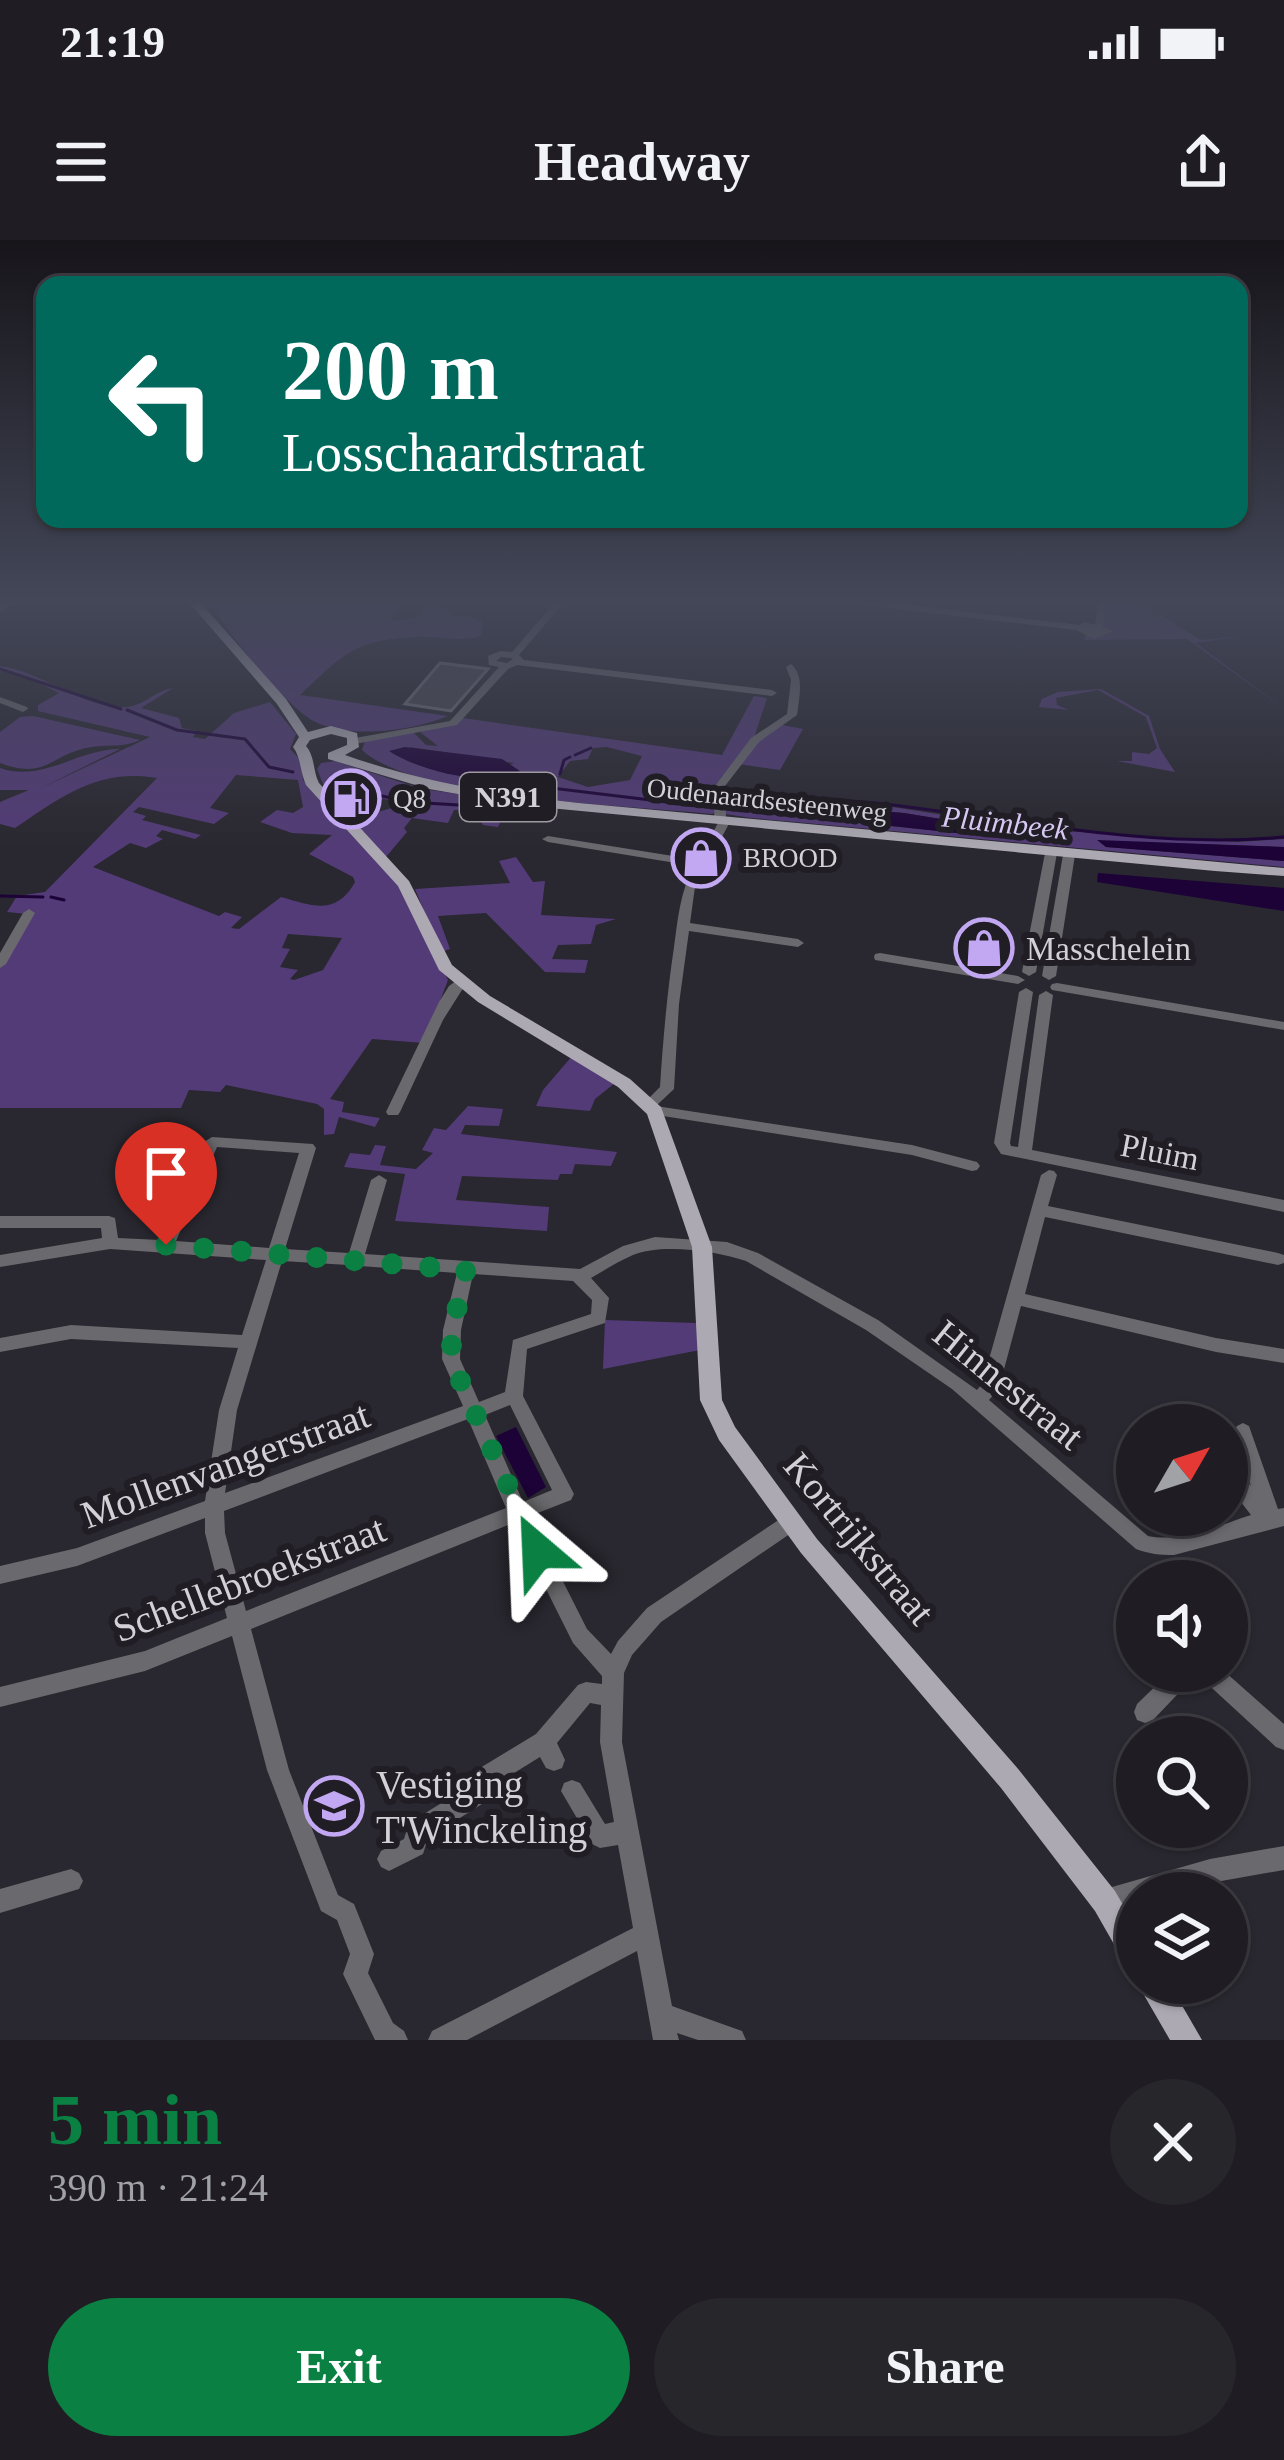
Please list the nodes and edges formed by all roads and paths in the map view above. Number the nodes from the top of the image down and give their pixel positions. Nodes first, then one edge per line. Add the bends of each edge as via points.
1 (266, 684) edge
2 (486, 684) edge
3 (689, 684) edge
4 (796, 684) edge
5 (770, 695) dead end
6 (0, 700) edge
7 (282, 702) junction
8 (23, 709) dead end
9 (323, 731) junction
10 (305, 737) junction
11 (353, 740) junction
12 (305, 753) junction
13 (329, 756) junction
14 (390, 774) junction
15 (308, 776) junction
16 (722, 820) junction
17 (548, 839) dead end
18 (1051, 853) junction
19 (1069, 855) junction
20 (703, 864) junction
21 (1284, 872) edge
22 (29, 913) dead end
23 (682, 926) junction
24 (798, 943) dead end
25 (880, 957) dead end
26 (0, 964) edge
27 (1024, 982) junction
28 (1051, 986) junction
29 (458, 987) junction
30 (1284, 1026) edge
31 (652, 1107) junction
32 (393, 1112) dead end
33 (1024, 1155) junction
34 (972, 1166) dead end
35 (1049, 1175) dead end
36 (379, 1180) dead end
37 (1284, 1206) edge
38 (1041, 1210) junction
39 (2, 1222) edge
40 (0, 1243) edge
41 (110, 1243) junction
42 (166, 1245) junction
43 (702, 1247) junction
44 (278, 1251) junction
45 (1278, 1258) dead end
46 (0, 1261) edge
47 (354, 1262) junction
48 (466, 1270) junction
49 (578, 1275) junction
50 (1016, 1298) junction
51 (248, 1342) junction
52 (0, 1346) edge
53 (1284, 1356) edge
54 (514, 1396) junction
55 (978, 1400) junction
56 (473, 1411) junction
57 (1248, 1445) edge
58 (1248, 1491) edge
59 (214, 1506) junction
60 (518, 1513) junction
61 (1274, 1518) edge
62 (790, 1522) junction
63 (0, 1575) edge
64 (237, 1623) junction
65 (612, 1684) junction
66 (1165, 1692) edge
67 (1231, 1692) edge
68 (0, 1697) edge
69 (1145, 1712) dead end
70 (1284, 1739) edge
71 (572, 1791) dead end
72 (626, 1832) junction
73 (1284, 1858) edge
74 (389, 1859) dead end
75 (70, 1881) dead end
76 (0, 1901) edge
77 (1105, 1901) junction
78 (1116, 1921) edge
79 (644, 1934) junction
80 (1165, 2004) edge
81 (663, 2027) edge
82 (726, 2039) edge
83 (394, 2040) edge
84 (441, 2040) edge
85 (677, 2040) edge
86 (1187, 2040) edge

1 - 7 main road
2 - 11 street via 453,723
3 - 5 street
4 - 16 street via 792,715 754,740 717,790
6 - 8 street
7 - 9 main road
7 - 10 main road
9 - 10 main road
9 - 11 main road
10 - 12 main road
11 - 13 main road
11 - 14 main road, Oudenaardsesteenweg / N391
12 - 13 main road, Oudenaardsesteenweg
12 - 15 main road
13 - 14 main road, Oudenaardsesteenweg / N391
13 - 15 main road
14 - 16 main road, Oudenaardsesteenweg / N391 via 485,794
15 - 29 main road via 404,884
16 - 18 main road, Oudenaardsesteenweg / N391
16 - 20 street
17 - 20 street
18 - 19 main road, Oudenaardsesteenweg / N391
18 - 27 street
19 - 21 main road, Oudenaardsesteenweg / N391
19 - 28 street
20 - 23 street
22 - 26 street
23 - 24 street
23 - 31 street via 667,1089
25 - 27 street
27 - 28 street
27 - 28 street
27 - 33 street via 1002,1143
28 - 30 street
28 - 33 street
29 - 31 main road
29 - 32 street
31 - 34 street
31 - 43 main road, Kortrijkstraat
33 - 37 street, Pluim
35 - 38 street
36 - 47 street
38 - 45 street
38 - 50 street
39 - 40 street
39 - 41 street via 109,1222
41 - 42 street
41 - 46 street
42 - 44 street
42 - 44 street via 212,1142 304,1147 310,1151
43 - 49 street, Hinnestraat via 640,1246
43 - 55 street, Hinnestraat via 727,1248 782,1273 911,1349
43 - 62 main road, Kortrijkstraat via 712,1400
44 - 47 street
44 - 51 street
47 - 48 street
48 - 49 street
48 - 56 street via 451,1360
49 - 54 street via 602,1298 599,1318 519,1346
50 - 53 street
50 - 55 street via 989,1388
51 - 52 street via 71,1332
51 - 59 street
54 - 56 street, Mollenvangerstraat
54 - 60 street, Schellebroekstraat via 565,1494
55 - 61 street, Hinnestraat via 1156,1549
56 - 59 street, Mollenvangerstraat
56 - 60 street
57 - 61 street
58 - 61 street
59 - 63 street, Mollenvangerstraat via 77,1557
59 - 64 street
60 - 64 street, Schellebroekstraat
60 - 65 street
62 - 65 street via 653,1615 625,1648
62 - 77 main road, Kortrijkstraat via 941,1693
64 - 68 street, Schellebroekstraat via 145,1661
64 - 83 street via 302,1836 329,1903 346,1912 362,1954 355,1974
65 - 72 street via 611,1742
65 - 74 street via 586,1692 549,1751 488,1776 482,1791 417,1831 415,1846
66 - 69 street
67 - 70 street
71 - 72 street via 602,1840
72 - 79 street
73 - 77 street
75 - 76 street
77 - 78 main road, Kortrijkstraat
79 - 81 street
79 - 84 street
80 - 86 main road
81 - 82 street
81 - 85 street

